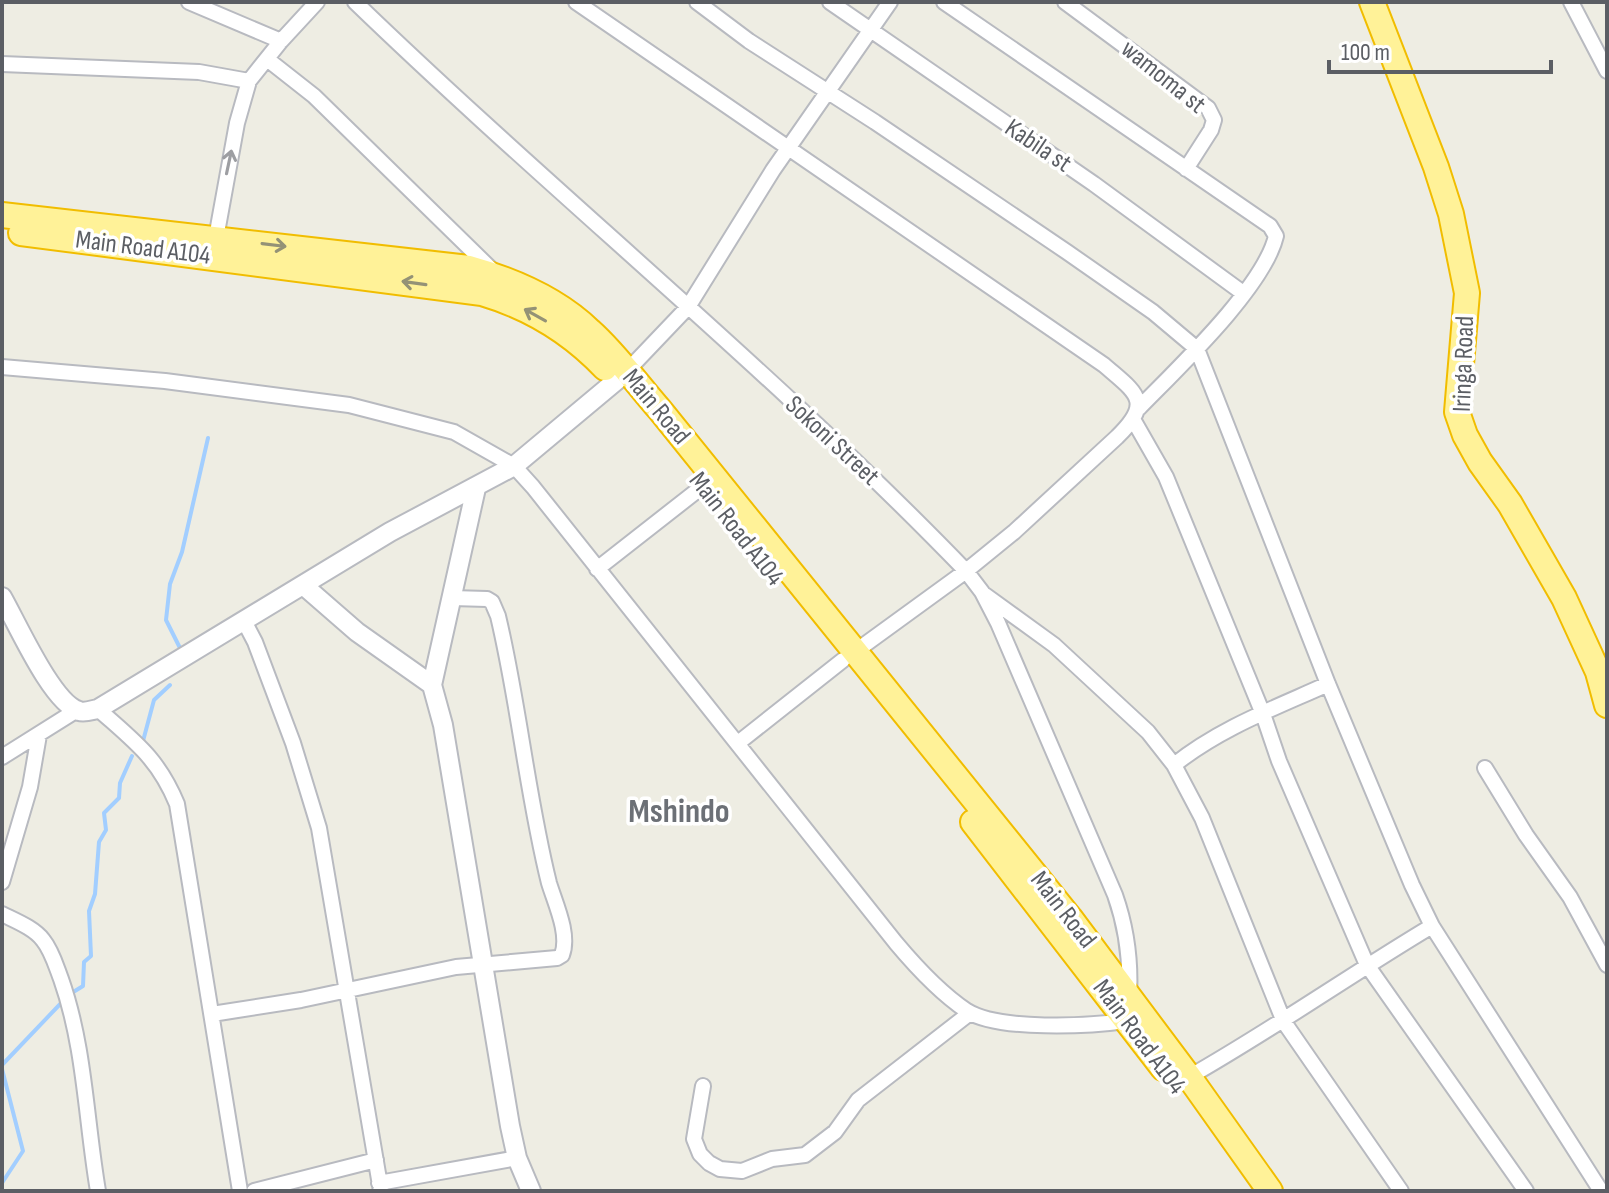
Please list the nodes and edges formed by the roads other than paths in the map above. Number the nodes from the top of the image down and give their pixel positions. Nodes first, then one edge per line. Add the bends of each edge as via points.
1 (189, 2) edge
2 (317, 2) edge
3 (355, 2) edge
4 (576, 2) edge
5 (697, 2) edge
6 (830, 2) edge
7 (890, 2) edge
8 (944, 2) edge
9 (1065, 2) edge
10 (1372, 2) edge
11 (1571, 2) edge
12 (871, 31) junction
13 (281, 41) junction
14 (267, 59) junction
15 (2, 64) edge
16 (1607, 71) edge
17 (249, 81) junction
18 (829, 92) junction
19 (788, 148) junction
20 (1186, 169) junction
21 (2, 215) edge
22 (2, 231) edge
23 (216, 238) junction
24 (494, 286) junction
25 (1243, 293) junction
26 (688, 307) junction
27 (1197, 349) junction
28 (2, 367) edge
29 (622, 376) junction
30 (1136, 415) junction
31 (514, 466) junction
32 (703, 486) junction
33 (476, 488) junction
34 (597, 569) junction
35 (966, 571) junction
36 (303, 585) junction
37 (982, 592) junction
38 (2, 597) edge
39 (452, 598) junction
40 (244, 621) junction
41 (850, 656) junction
42 (1328, 684) junction
43 (432, 685) junction
44 (1607, 705) edge
45 (98, 709) junction
46 (77, 710) junction
47 (1263, 714) junction
48 (39, 735) junction
49 (738, 743) junction
50 (2, 757) edge
51 (1174, 765) junction
52 (1485, 768) dead end
53 (1009, 856) junction
54 (2, 882) edge
55 (2, 914) edge
56 (1432, 926) junction
57 (482, 964) junction
58 (1367, 965) junction
59 (1607, 965) edge
60 (347, 990) junction
61 (1129, 996) junction
62 (970, 1013) junction
63 (212, 1014) junction
64 (1126, 1021) junction
65 (1284, 1022) junction
66 (1189, 1077) junction
67 (703, 1086) dead end
68 (517, 1158) junction
69 (376, 1160) junction
70 (380, 1187) edge
71 (98, 1191) edge
72 (240, 1191) edge
73 (254, 1191) edge
74 (531, 1191) edge
75 (1250, 1191) edge
76 (1270, 1191) edge
77 (1401, 1191) edge
78 (1526, 1191) edge
79 (1601, 1191) edge

1 - 13 street
2 - 13 street
3 - 26 street, Sokoni Street
4 - 19 street
5 - 18 street
6 - 12 street, Kabila st
7 - 12 street
8 - 20 street
9 - 20 street, wamoma st via 1208,108 1214,120 1211,130
10 - 44 highway, Iringa Road via 1451,214 1467,293 1457,412 1480,462 1564,598
11 - 16 street
12 - 18 street
12 - 25 street, Kabila st
13 - 14 street
14 - 17 street
14 - 24 street via 314,96
15 - 17 street via 199,72
23 -> 17 street
18 - 19 street
18 - 27 street via 1128,295
19 - 26 street
19 - 30 street via 1104,365 1136,394
20 - 25 street via 1270,226 1276,236 1267,261
21 - 23 highway
24 -> 22 highway, Main Road A104
23 -> 24 highway via 469,268
24 - 29 highway, Main Road A104
25 - 27 street
26 - 29 street
26 - 35 street, Sokoni Street
27 - 30 street
27 - 42 street
28 - 31 street via 349,405 454,432
29 - 31 street
29 - 32 highway, Main Road A104
29 - 41 highway, Main Road via 809,597
30 - 35 street
30 - 47 street
31 - 33 street
31 - 34 street
32 - 34 street
32 - 41 highway, Main Road A104 via 771,575
33 - 36 street
33 - 39 street
34 - 49 street
35 - 37 street, Sokoni Street
35 - 41 street
36 - 40 street
36 - 43 street via 357,632
37 - 51 street via 1065,655 1148,732
37 - 61 street, Sokoni Street via 1115,895 1129,948
38 - 46 street via 47,678
39 - 43 street
39 - 57 street via 487,599 498,616 564,944 557,958
40 - 45 street
40 - 60 street via 312,801
41 - 49 street
41 - 53 highway, Main Road A104 via 945,786
42 - 47 street
42 - 56 street
43 - 57 street
45 - 46 street
45 - 63 street via 151,755 177,804
46 - 48 street
47 - 51 street via 1204,742
47 - 58 street
48 - 50 street
48 - 54 street
49 - 62 street via 917,967
51 - 65 street via 1197,806
52 - 59 street via 1570,897
53 - 61 highway, Main Road
53 - 64 highway, Main Road A104
55 - 71 street via 44,941 63,986 80,1053
56 - 58 street
56 - 79 street
57 - 60 street
57 - 68 street
58 - 65 street
58 - 78 street
60 - 63 street
60 - 69 street
61 - 66 highway, Main Road A104
62 - 64 street via 1052,1026
62 - 67 street via 858,1100 835,1132 805,1155 772,1159 742,1171 709,1163 694,1139
63 - 72 street
64 - 75 highway, Main Road A104
65 - 66 street
65 - 77 street
66 - 76 highway, Main Road A104
68 - 70 street
68 - 74 street
69 - 70 street
69 - 73 street

